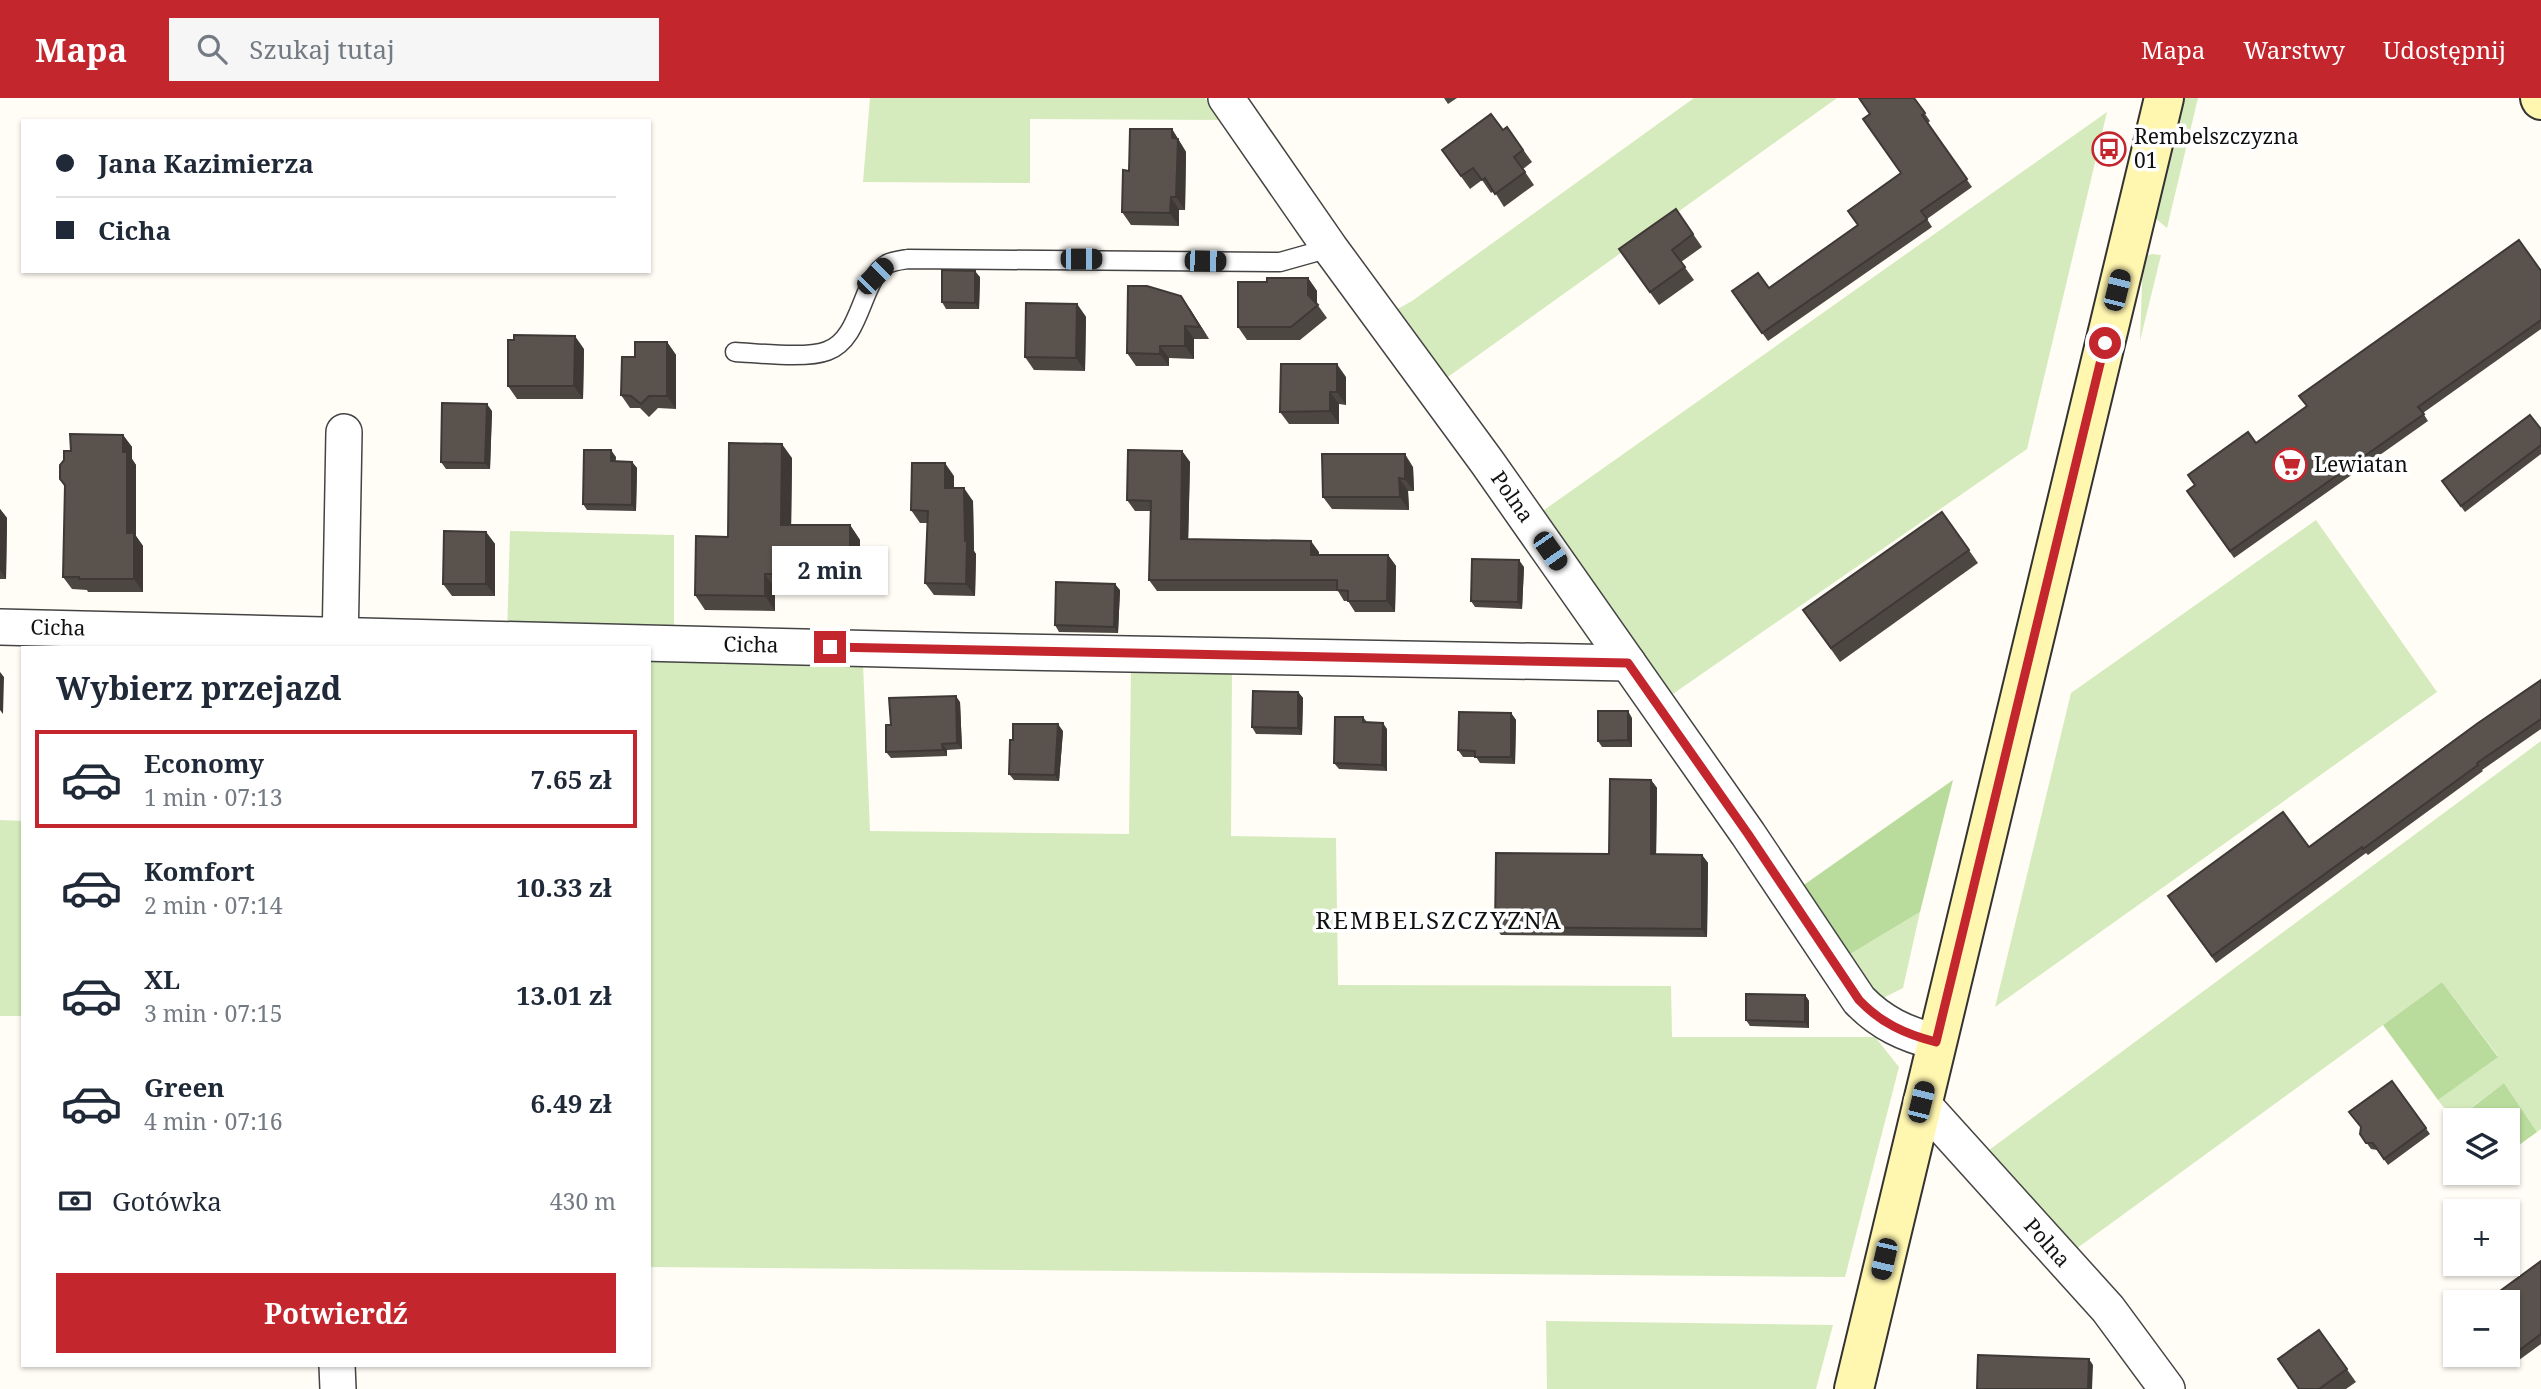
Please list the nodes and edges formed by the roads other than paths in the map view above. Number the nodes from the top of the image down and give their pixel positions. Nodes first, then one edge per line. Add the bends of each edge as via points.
1 (1226, 98) edge
2 (2164, 98) edge
3 (1330, 248) junction
4 (735, 352) dead end
5 (344, 432) dead end
6 (0, 627) edge
7 (340, 641) edge
8 (1628, 663) junction
9 (1936, 1042) junction
10 (1921, 1102) junction
11 (337, 1367) edge
12 (338, 1389) edge
13 (1854, 1389) edge
14 (2167, 1389) edge

1 - 3 street, Polna
2 - 9 main road
3 - 4 lane via 1280,262 908,259 887,264 875,276 858,319 836,347 816,354
3 - 8 street, Polna via 1488,462
5 - 7 street
6 - 7 street, Cicha
7 - 8 street, Cicha
8 - 9 street, Polna via 1859,1000 1898,1030
9 - 10 main road
10 - 13 main road
10 - 14 street, Polna via 2108,1309
11 - 12 street

